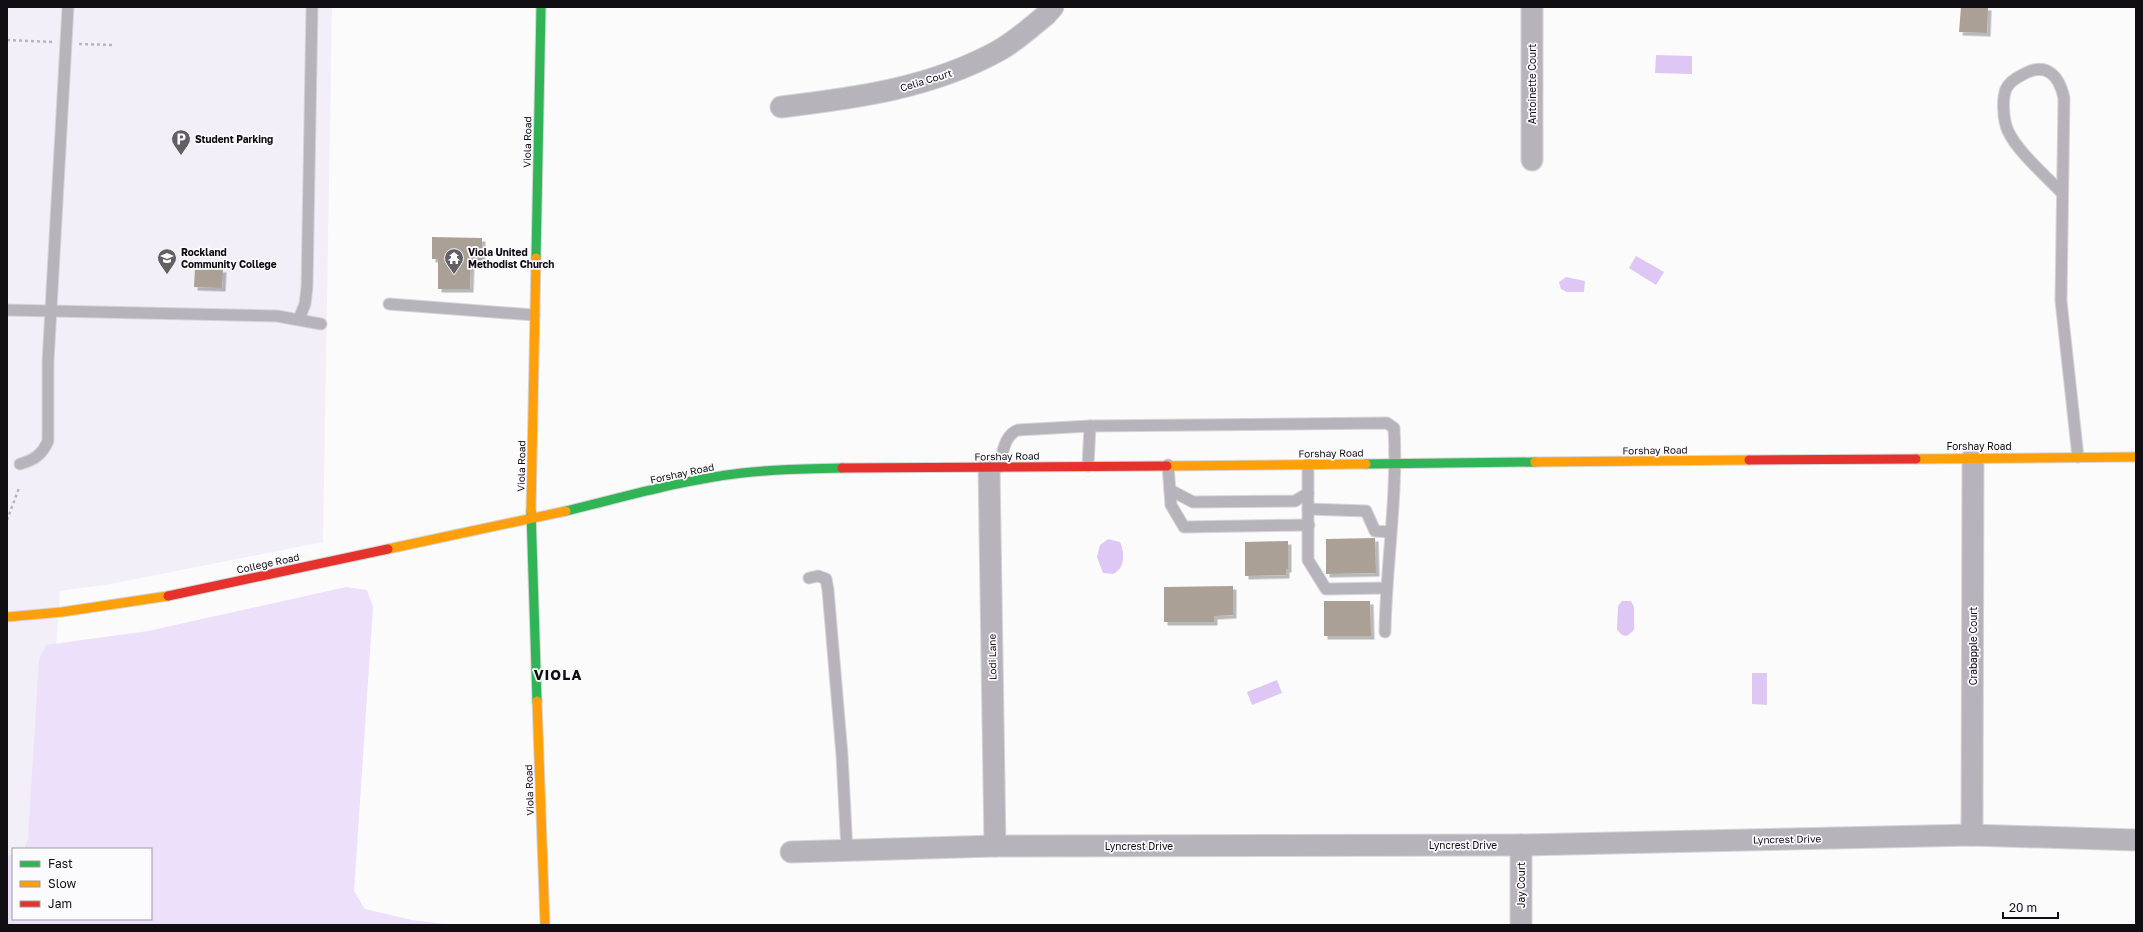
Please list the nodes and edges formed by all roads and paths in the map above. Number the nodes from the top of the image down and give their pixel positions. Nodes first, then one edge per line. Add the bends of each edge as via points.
1 (68, 7) edge
2 (312, 7) edge
3 (541, 7) edge
4 (1053, 7) edge
5 (1532, 7) edge
6 (781, 107) dead end
7 (1532, 160) dead end
8 (2062, 193) junction
9 (389, 304) dead end
10 (7, 310) edge
11 (52, 311) junction
12 (534, 315) junction
13 (299, 319) junction
14 (321, 324) dead end
15 (1090, 426) junction
16 (1973, 457) junction
17 (2078, 457) junction
18 (2136, 457) edge
19 (1395, 463) junction
20 (20, 464) dead end
21 (1308, 464) junction
22 (1168, 465) junction
23 (1088, 466) junction
24 (994, 467) junction
25 (19, 488) dead end
26 (1170, 490) junction
27 (1308, 493) junction
28 (1308, 509) junction
29 (531, 519) junction
30 (7, 520) edge
31 (1309, 525) junction
32 (1390, 532) junction
33 (808, 578) dead end
34 (1386, 588) junction
35 (7, 617) edge
36 (1385, 632) dead end
37 (1972, 835) junction
38 (2136, 840) edge
39 (1521, 845) junction
40 (995, 846) junction
41 (847, 851) junction
42 (791, 852) dead end
43 (545, 925) edge
44 (1521, 925) edge

1 - 11 lane
2 - 13 lane via 307,287 305,304
3 - 12 street, Viola Road
4 - 6 street, Celia Court via 999,51 960,70 907,87
5 - 7 street, Antoinette Court
8 - 8 lane via 2065,113 2061,85 2055,76 2044,69 2031,70 2007,88 2004,97 2007,129 2013,140
8 - 17 lane via 2061,301
9 - 12 lane
10 - 11 lane
11 - 13 lane via 277,316
11 - 20 lane via 48,362 48,441 44,451 34,460
12 - 29 street, Viola Road
13 - 14 lane
15 - 19 lane via 1387,423 1394,428
15 - 23 lane
15 - 24 lane via 1011,432
16 - 17 street, Forshay Road
16 - 19 street, Forshay Road
16 - 37 street, Crabapple Court
17 - 18 street, Forshay Road
19 - 21 street, Forshay Road
19 - 32 lane
21 - 22 street, Forshay Road
21 - 27 lane
22 - 23 street, Forshay Road
22 - 26 lane
23 - 24 street, Forshay Road
24 - 29 street, Forshay Road via 741,472
24 - 40 street, Lodi Lane
25 - 30 path
26 - 27 lane via 1193,502 1295,501
26 - 31 lane via 1171,505 1184,527
27 - 28 lane
28 - 31 lane
28 - 32 lane via 1366,511 1375,531
29 - 35 street, College Road via 162,597 62,612
29 - 43 street, Viola Road
31 - 34 lane via 1308,560 1326,588
32 - 34 lane
33 - 41 lane via 826,578 828,590
34 - 36 lane
37 - 38 street, Lyncrest Drive
37 - 39 street, Lyncrest Drive
39 - 40 street, Lyncrest Drive
39 - 44 street, Jay Court
40 - 41 street, Lyncrest Drive
41 - 42 street, Lyncrest Drive

